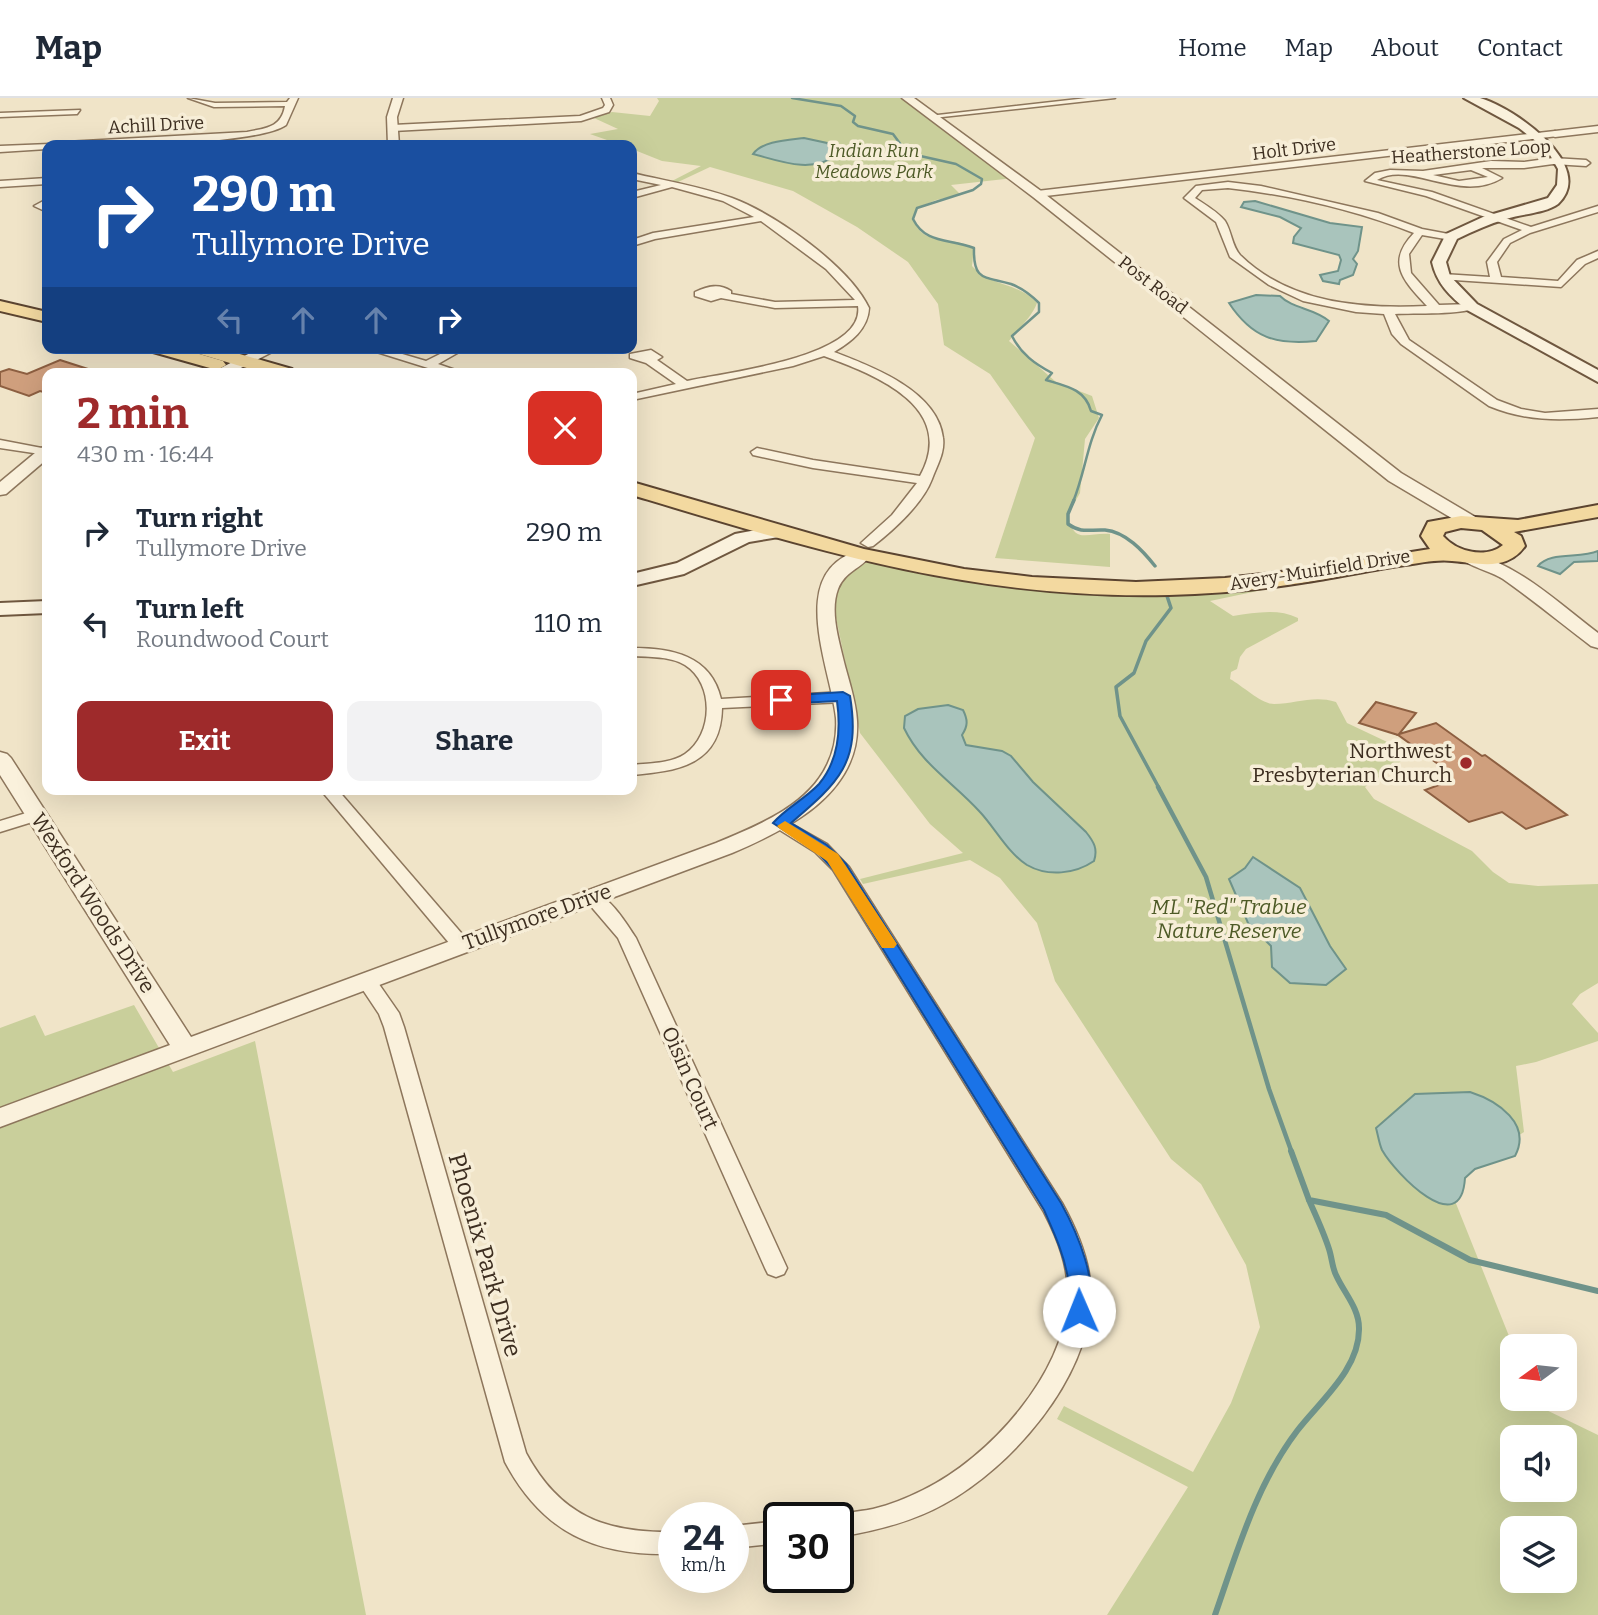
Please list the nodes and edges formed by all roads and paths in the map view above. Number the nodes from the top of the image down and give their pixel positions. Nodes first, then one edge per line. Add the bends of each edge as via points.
1 (192, 98) edge
2 (398, 98) edge
3 (606, 98) edge
4 (907, 98) edge
5 (1102, 98) edge
6 (1111, 98) edge
7 (1469, 98) edge
8 (993, 100) dead end
9 (291, 101) edge
10 (203, 104) junction
11 (191, 108) dead end
12 (1007, 109) junction
13 (77, 112) dead end
14 (0, 115) edge
15 (933, 116) junction
16 (393, 128) junction
17 (1598, 129) edge
18 (1555, 134) junction
19 (156, 140) edge
20 (394, 140) edge
21 (42, 146) edge
22 (0, 149) edge
23 (1473, 167) junction
24 (1423, 174) junction
25 (1583, 175) junction
26 (637, 177) edge
27 (1176, 178) junction
28 (42, 181) edge
29 (0, 184) edge
30 (671, 185) junction
31 (1199, 188) junction
32 (637, 194) edge
33 (1037, 194) junction
34 (1598, 209) edge
35 (1498, 217) junction
36 (763, 218) junction
37 (1537, 228) junction
38 (1420, 232) junction
39 (1451, 237) junction
40 (637, 242) edge
41 (1598, 254) edge
42 (1444, 277) junction
43 (1496, 280) junction
44 (724, 296) dead end
45 (0, 299) edge
46 (861, 303) junction
47 (0, 306) edge
48 (42, 306) edge
49 (1472, 307) junction
50 (1437, 310) junction
51 (1388, 311) junction
52 (42, 316) edge
53 (824, 352) junction
54 (180, 354) edge
55 (209, 354) edge
56 (262, 354) edge
57 (391, 354) edge
58 (449, 354) edge
59 (650, 360) dead end
60 (428, 364) junction
61 (229, 368) edge
62 (231, 368) edge
63 (235, 368) edge
64 (441, 368) edge
65 (1598, 377) edge
66 (684, 385) junction
67 (637, 396) edge
68 (1598, 413) edge
69 (0, 444) edge
70 (42, 450) edge
71 (757, 452) dead end
72 (42, 455) edge
73 (637, 477) edge
74 (1395, 477) junction
75 (926, 481) junction
76 (637, 489) edge
77 (0, 490) edge
78 (1598, 511) edge
79 (759, 523) junction
80 (1481, 524) junction
81 (1598, 524) edge
82 (1434, 532) junction
83 (730, 541) junction
84 (1513, 548) junction
85 (865, 549) junction
86 (1463, 555) junction
87 (1013, 573) junction
88 (1145, 575) junction
89 (637, 579) edge
90 (42, 607) edge
91 (0, 609) edge
92 (1598, 634) edge
93 (1598, 642) edge
94 (637, 652) edge
95 (843, 696) junction
96 (713, 704) junction
97 (0, 758) edge
98 (637, 770) edge
99 (333, 795) edge
100 (36, 815) junction
101 (781, 823) junction
102 (0, 827) edge
103 (592, 897) junction
104 (462, 946) junction
105 (367, 981) junction
106 (185, 1049) junction
107 (0, 1118) edge
108 (776, 1268) dead end
109 (854, 1522) edge
110 (658, 1543) edge

1 - 10 street
2 - 16 street via 392,110
3 - 16 street via 608,108 595,115
4 - 15 street, Post Road
5 - 6 street
5 - 12 street
7 - 18 main road
8 - 12 street
9 - 10 street
9 - 19 street, Achill Drive via 284,123 271,130
10 - 11 street
12 - 15 street
13 - 14 street
15 - 33 street, Post Road
16 - 20 street
17 - 18 street
18 - 25 main road via 1574,148
18 - 27 street, Holt Drive
21 - 22 street
23 - 24 street, Heatherstone Loop
23 - 24 street via 1497,178 1461,186
23 - 25 street, Heatherstone Loop via 1553,161
24 - 35 street, Heatherstone Loop via 1390,173 1370,181
25 - 35 main road via 1543,204
26 - 30 street
27 - 31 street
27 - 33 street, Holt Drive
28 - 29 street
30 - 32 street
30 - 36 street via 740,204
31 - 38 street via 1228,184 1261,189 1378,216
31 - 51 street via 1189,198 1220,221 1234,255 1273,283 1325,304
33 - 74 street, Post Road
34 - 37 street
35 - 37 street
35 - 39 main road
36 - 40 street
36 - 46 street via 820,257
37 - 43 street via 1502,247 1492,262
38 - 39 street
38 - 50 street via 1405,248 1403,267 1414,288
39 - 42 main road via 1438,262
41 - 43 street via 1579,264 1561,284
42 - 43 street
42 - 49 main road
44 - 46 street via 775,305
45 - 48 main road
46 - 53 street via 863,318 856,331
47 - 52 main road
49 - 50 street
49 - 65 main road
50 - 51 street
51 - 68 street via 1405,342 1501,407 1547,417
53 - 66 street
53 - 75 street via 899,384 929,414 938,445
54 - 61 main road
55 - 62 main road
56 - 63 street
57 - 60 street
58 - 60 street
59 - 66 street
60 - 64 street
66 - 67 street
69 - 70 street
71 - 75 street
72 - 77 street
73 - 79 main road
74 - 80 street, Post Road
74 - 82 street, Post Road via 1429,513
75 - 85 street
76 - 79 main road
78 - 80 main road via 1518,526
79 - 83 main road
79 - 83 main road via 758,532
79 - 85 main road, Avery-Muirfield Drive
79 - 85 main road, Avery-Muirfield Drive
79 - 87 main road via 920,559
80 - 82 main road, Avery-Muirfield Drive via 1451,522
80 - 84 main road via 1508,535
81 - 84 main road via 1531,537
82 - 86 main road via 1439,546
82 - 88 main road, Avery-Muirfield Drive via 1291,564
83 - 89 main road via 690,565
84 - 86 main road, Avery-Muirfield Drive via 1494,557
84 - 92 street via 1518,566
85 - 86 main road, Avery-Muirfield Drive via 955,574 1016,582 1146,588 1253,582 1416,555
85 - 87 main road via 948,568
85 - 88 main road, Avery-Muirfield Drive via 1004,567
85 - 95 street, Tullymore Drive via 838,570 824,603
86 - 93 street via 1508,575
87 - 88 main road via 1102,579
90 - 91 main road
94 - 96 street via 674,656 691,663 709,681
95 - 96 street
95 - 101 street, Tullymore Drive via 846,734 837,767 824,787
96 - 98 street via 714,726 701,750 678,763
97 - 100 street, Wexford Woods Drive
99 - 104 street
100 - 102 street
100 - 106 street, Wexford Woods Drive
101 - 103 street, Tullymore Drive
101 - 109 street via 821,848 840,867 1054,1209 1069,1241 1079,1283 1079,1311 1059,1369 1024,1424 998,1453 941,1494 898,1512
103 - 104 street, Tullymore Drive
103 - 108 street, Oisin Court via 627,938
104 - 105 street, Tullymore Drive
105 - 106 street, Tullymore Drive
105 - 110 street, Phoenix Park Drive via 394,1027 514,1455 524,1476 535,1493 577,1527 621,1542
106 - 107 street, Tullymore Drive

